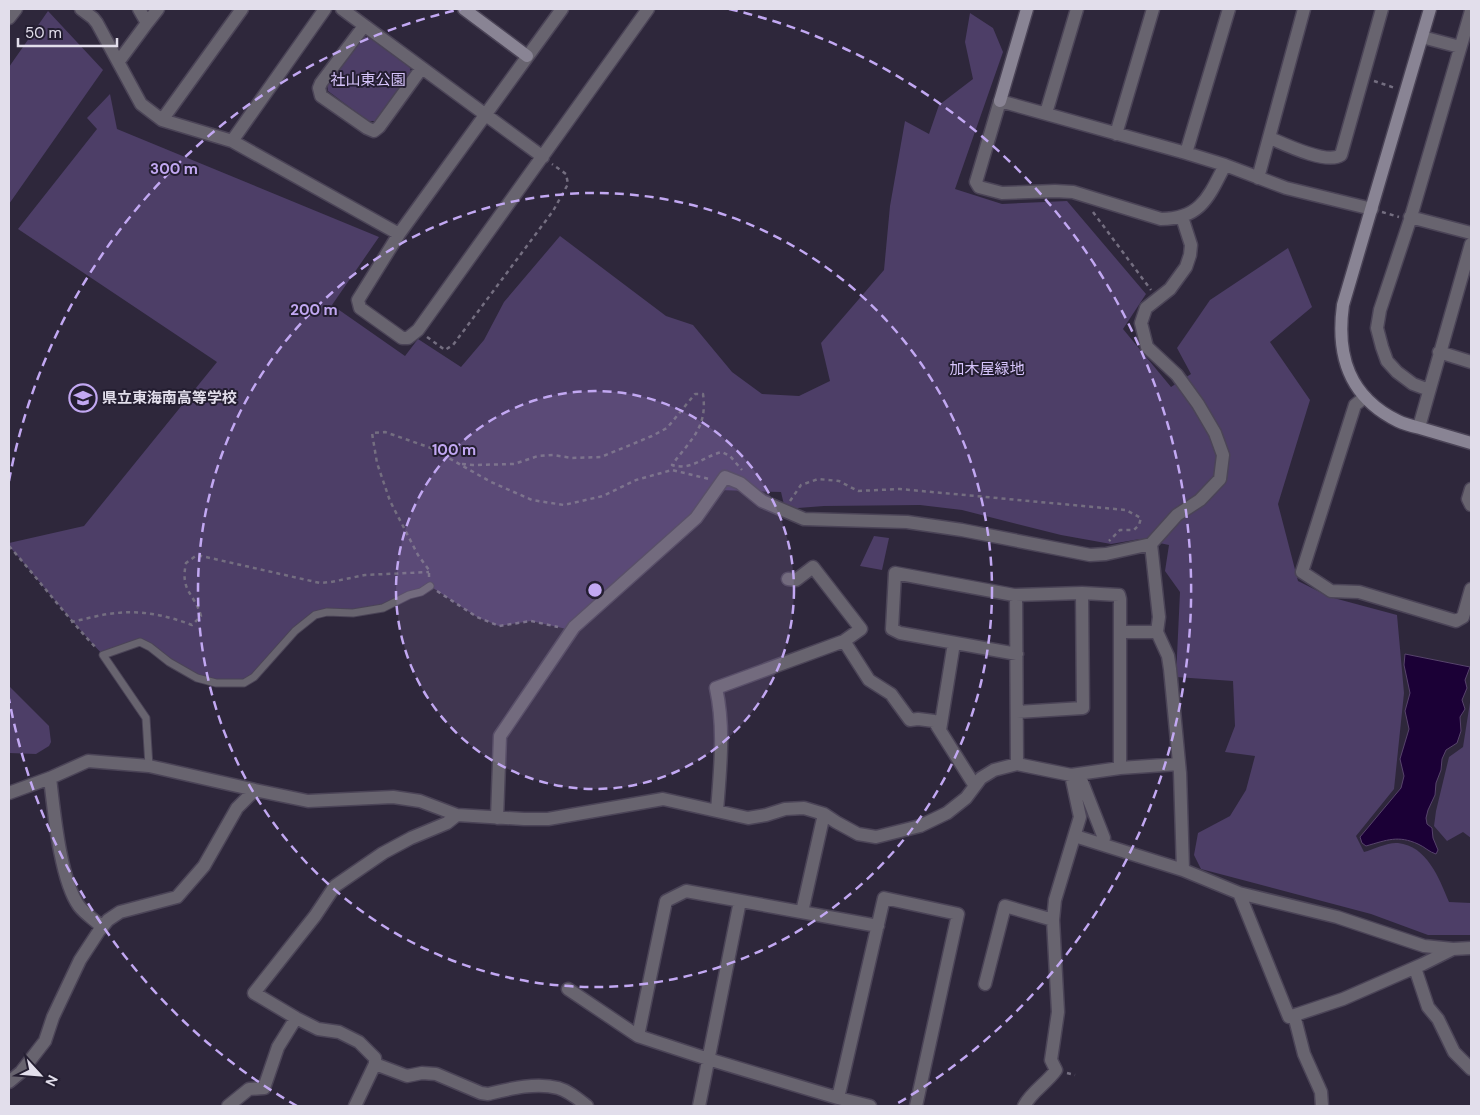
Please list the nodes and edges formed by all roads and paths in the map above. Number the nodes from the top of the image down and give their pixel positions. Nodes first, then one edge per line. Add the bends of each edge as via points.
1 (16, 9) edge
2 (81, 9) edge
3 (139, 9) edge
4 (158, 9) edge
5 (242, 9) edge
6 (325, 9) edge
7 (342, 9) edge
8 (464, 9) edge
9 (562, 9) edge
10 (648, 9) edge
11 (1026, 9) edge
12 (1077, 9) edge
13 (1153, 9) edge
14 (1229, 9) edge
15 (1304, 9) edge
16 (1382, 9) edge
17 (1430, 9) edge
18 (1471, 11) edge
19 (9, 18) edge
20 (147, 23) junction
21 (364, 26) junction
22 (1422, 37) junction
23 (1460, 47) junction
24 (527, 56) junction
25 (119, 61) junction
26 (421, 69) junction
27 (1362, 76) junction
28 (1406, 91) junction
29 (1000, 100) junction
30 (1046, 113) junction
31 (486, 114) junction
32 (162, 120) junction
33 (1116, 134) junction
34 (1270, 138) junction
35 (232, 142) junction
36 (1186, 153) junction
37 (543, 157) junction
38 (1225, 165) junction
39 (1258, 178) junction
40 (1084, 196) junction
41 (1372, 209) junction
42 (1182, 218) junction
43 (1410, 218) junction
44 (1471, 233) edge
45 (399, 234) junction
46 (1471, 244) edge
47 (1157, 300) junction
48 (418, 330) junction
49 (1439, 352) junction
50 (1471, 362) edge
51 (1429, 390) junction
52 (1365, 397) junction
53 (1419, 428) junction
54 (1471, 443) edge
55 (458, 463) junction
56 (742, 471) dead end
57 (725, 476) junction
58 (1471, 489) edge
59 (1471, 505) edge
60 (785, 510) junction
61 (1151, 544) junction
62 (9, 546) edge
63 (1106, 554) junction
64 (429, 572) junction
65 (788, 579) dead end
66 (430, 586) junction
67 (1471, 589) edge
68 (1082, 593) junction
69 (1016, 595) junction
70 (71, 622) junction
71 (571, 630) junction
72 (1122, 632) junction
73 (1157, 632) junction
74 (844, 641) junction
75 (954, 643) junction
76 (1017, 654) junction
77 (103, 655) junction
78 (1017, 712) junction
79 (940, 730) junction
80 (1017, 764) junction
81 (1179, 764) junction
82 (149, 766) junction
83 (1120, 768) junction
84 (1071, 776) junction
85 (50, 778) junction
86 (975, 786) junction
87 (255, 790) junction
88 (9, 793) edge
89 (717, 812) junction
90 (824, 814) junction
91 (457, 815) junction
92 (497, 818) junction
93 (1075, 836) junction
94 (1104, 838) dead end
95 (1183, 870) junction
96 (1239, 893) junction
97 (740, 901) junction
98 (802, 912) junction
99 (1053, 920) junction
100 (878, 926) junction
101 (102, 927) junction
102 (1453, 948) junction
103 (1471, 948) edge
104 (1415, 968) junction
105 (985, 984) dead end
106 (568, 989) dead end
107 (1294, 1015) junction
108 (296, 1018) junction
109 (638, 1036) junction
110 (708, 1059) junction
111 (375, 1064) junction
112 (1471, 1069) edge
113 (9, 1082) edge
114 (838, 1098) junction
115 (228, 1106) edge
116 (355, 1106) edge
117 (588, 1106) edge
118 (699, 1106) edge
119 (870, 1106) edge
120 (916, 1106) edge
121 (1024, 1106) edge
122 (1322, 1106) edge

1 - 19 street
2 - 25 street via 93,18
3 - 20 street
4 - 20 street
5 - 32 street
6 - 35 street
7 - 21 street
8 - 24 street
9 - 24 street
10 - 37 street
11 - 29 street
12 - 30 street
13 - 33 street
14 - 36 street
15 - 34 street
16 - 27 street
17 - 22 street
18 - 23 street
20 - 25 street
21 - 26 street
21 - 26 street via 322,83 319,88 321,96 374,131
22 - 23 street
22 - 28 street
23 - 43 street
24 - 31 street
25 - 32 street via 141,104
26 - 31 street
27 - 28 path
27 - 34 street via 1337,158 1296,149
28 - 41 street
29 - 30 street
29 - 40 street via 976,182 979,187 1002,193 1055,191
30 - 33 street
31 - 37 street
31 - 45 street
32 - 35 street
33 - 36 street
34 - 39 street
35 - 45 street
36 - 38 street
37 - 48 street
37 - 48 path via 566,174 568,184 553,211 453,345 445,350
38 - 39 street
38 - 42 street via 1207,199
39 - 41 street
40 - 42 street via 1161,220
40 - 47 path
41 - 43 path
41 - 52 street via 1343,305 1340,327 1345,363
42 - 47 street via 1192,245 1190,255 1186,267 1170,289
43 - 44 street
43 - 51 street via 1377,328 1387,361 1413,384
45 - 48 street via 358,304 402,338 408,338
46 - 49 street
47 - 61 street via 1146,308 1141,323 1147,347 1177,375 1198,404 1215,433 1223,455 1220,479 1200,500 1177,515
49 - 50 street
49 - 51 street
51 - 53 street
52 - 53 street via 1399,422
52 - 67 street via 1355,406 1302,572 1331,591 1359,592 1456,621 1463,617
53 - 54 street
55 - 56 path via 514,464 553,455 601,457 667,428 695,394 703,394 705,404 701,425 672,465 691,465 722,452 730,456
55 - 57 path via 532,500 564,505 603,496 636,480 672,470 713,480
55 - 64 path via 403,438 384,432 372,433 377,463 390,501
57 - 60 street via 740,483 762,501
57 - 71 street via 696,518
58 - 59 street via 1468,499
60 - 63 street via 804,519 907,522 1090,555
60 - 63 path via 801,485 818,479 838,481 858,491 951,492 1126,510 1141,518 1134,530 1120,530 1110,539
61 - 63 street
61 - 73 street via 1159,616
62 - 70 path
64 - 66 path
64 - 70 path via 366,575 320,583 197,556 186,563 183,577 201,616 192,625 168,616 142,612 117,612
65 - 74 street via 796,580 813,566 861,629
66 - 71 path via 476,617 499,626 531,621
66 - 77 lane via 383,608 316,615 295,631 254,677 244,682 216,683 197,678 140,642
68 - 69 street
68 - 72 street via 1119,596
68 - 78 street via 1083,708
69 - 75 street via 895,573 892,629
69 - 76 street
70 - 77 path
71 - 92 street via 500,736
72 - 73 street
72 - 83 street
73 - 81 street via 1168,656
74 - 79 street via 869,680 891,694 910,720 934,721
74 - 89 street via 716,688 722,738
75 - 76 street
75 - 79 street
76 - 78 street
77 - 82 lane via 146,718
78 - 80 street
79 - 86 street
80 - 84 street
80 - 86 street via 994,770
81 - 83 street
81 - 95 street
82 - 85 street via 88,761
82 - 87 street
83 - 84 street
84 - 93 street via 1080,817
84 - 94 street via 1082,782
85 - 88 street
85 - 101 street via 57,835 69,887 80,906
86 - 90 street via 947,813 920,826 876,837 858,834
87 - 91 street via 308,801 393,797 420,801
87 - 101 street via 237,808 204,866 177,897 120,912
89 - 90 street via 748,818 804,808
89 - 92 street via 664,799 548,819
90 - 98 street
91 - 92 street
91 - 108 street via 447,823 383,853 335,886 254,993
93 - 95 street
93 - 99 street via 1055,900
95 - 96 street
96 - 102 street via 1336,916 1424,946
96 - 107 street via 1289,1017
97 - 98 street
97 - 109 street via 686,892 666,901
97 - 110 street
98 - 100 street
99 - 105 street via 1004,906
99 - 121 street via 1058,1012 1051,1060 1056,1070
100 - 114 street
100 - 120 street via 884,898 958,914
101 - 113 street via 80,960 45,1041
102 - 103 street
102 - 104 street
104 - 107 street via 1343,999
104 - 112 street via 1428,1007 1438,1019 1454,1052
106 - 109 street
107 - 122 street via 1304,1054 1321,1092
108 - 111 street via 359,1042 375,1058
108 - 115 street via 278,1047 264,1088 249,1089
109 - 110 street
110 - 114 street
110 - 118 street
111 - 116 street
111 - 117 street via 407,1076 436,1074 488,1094 545,1086 559,1088
114 - 119 street

